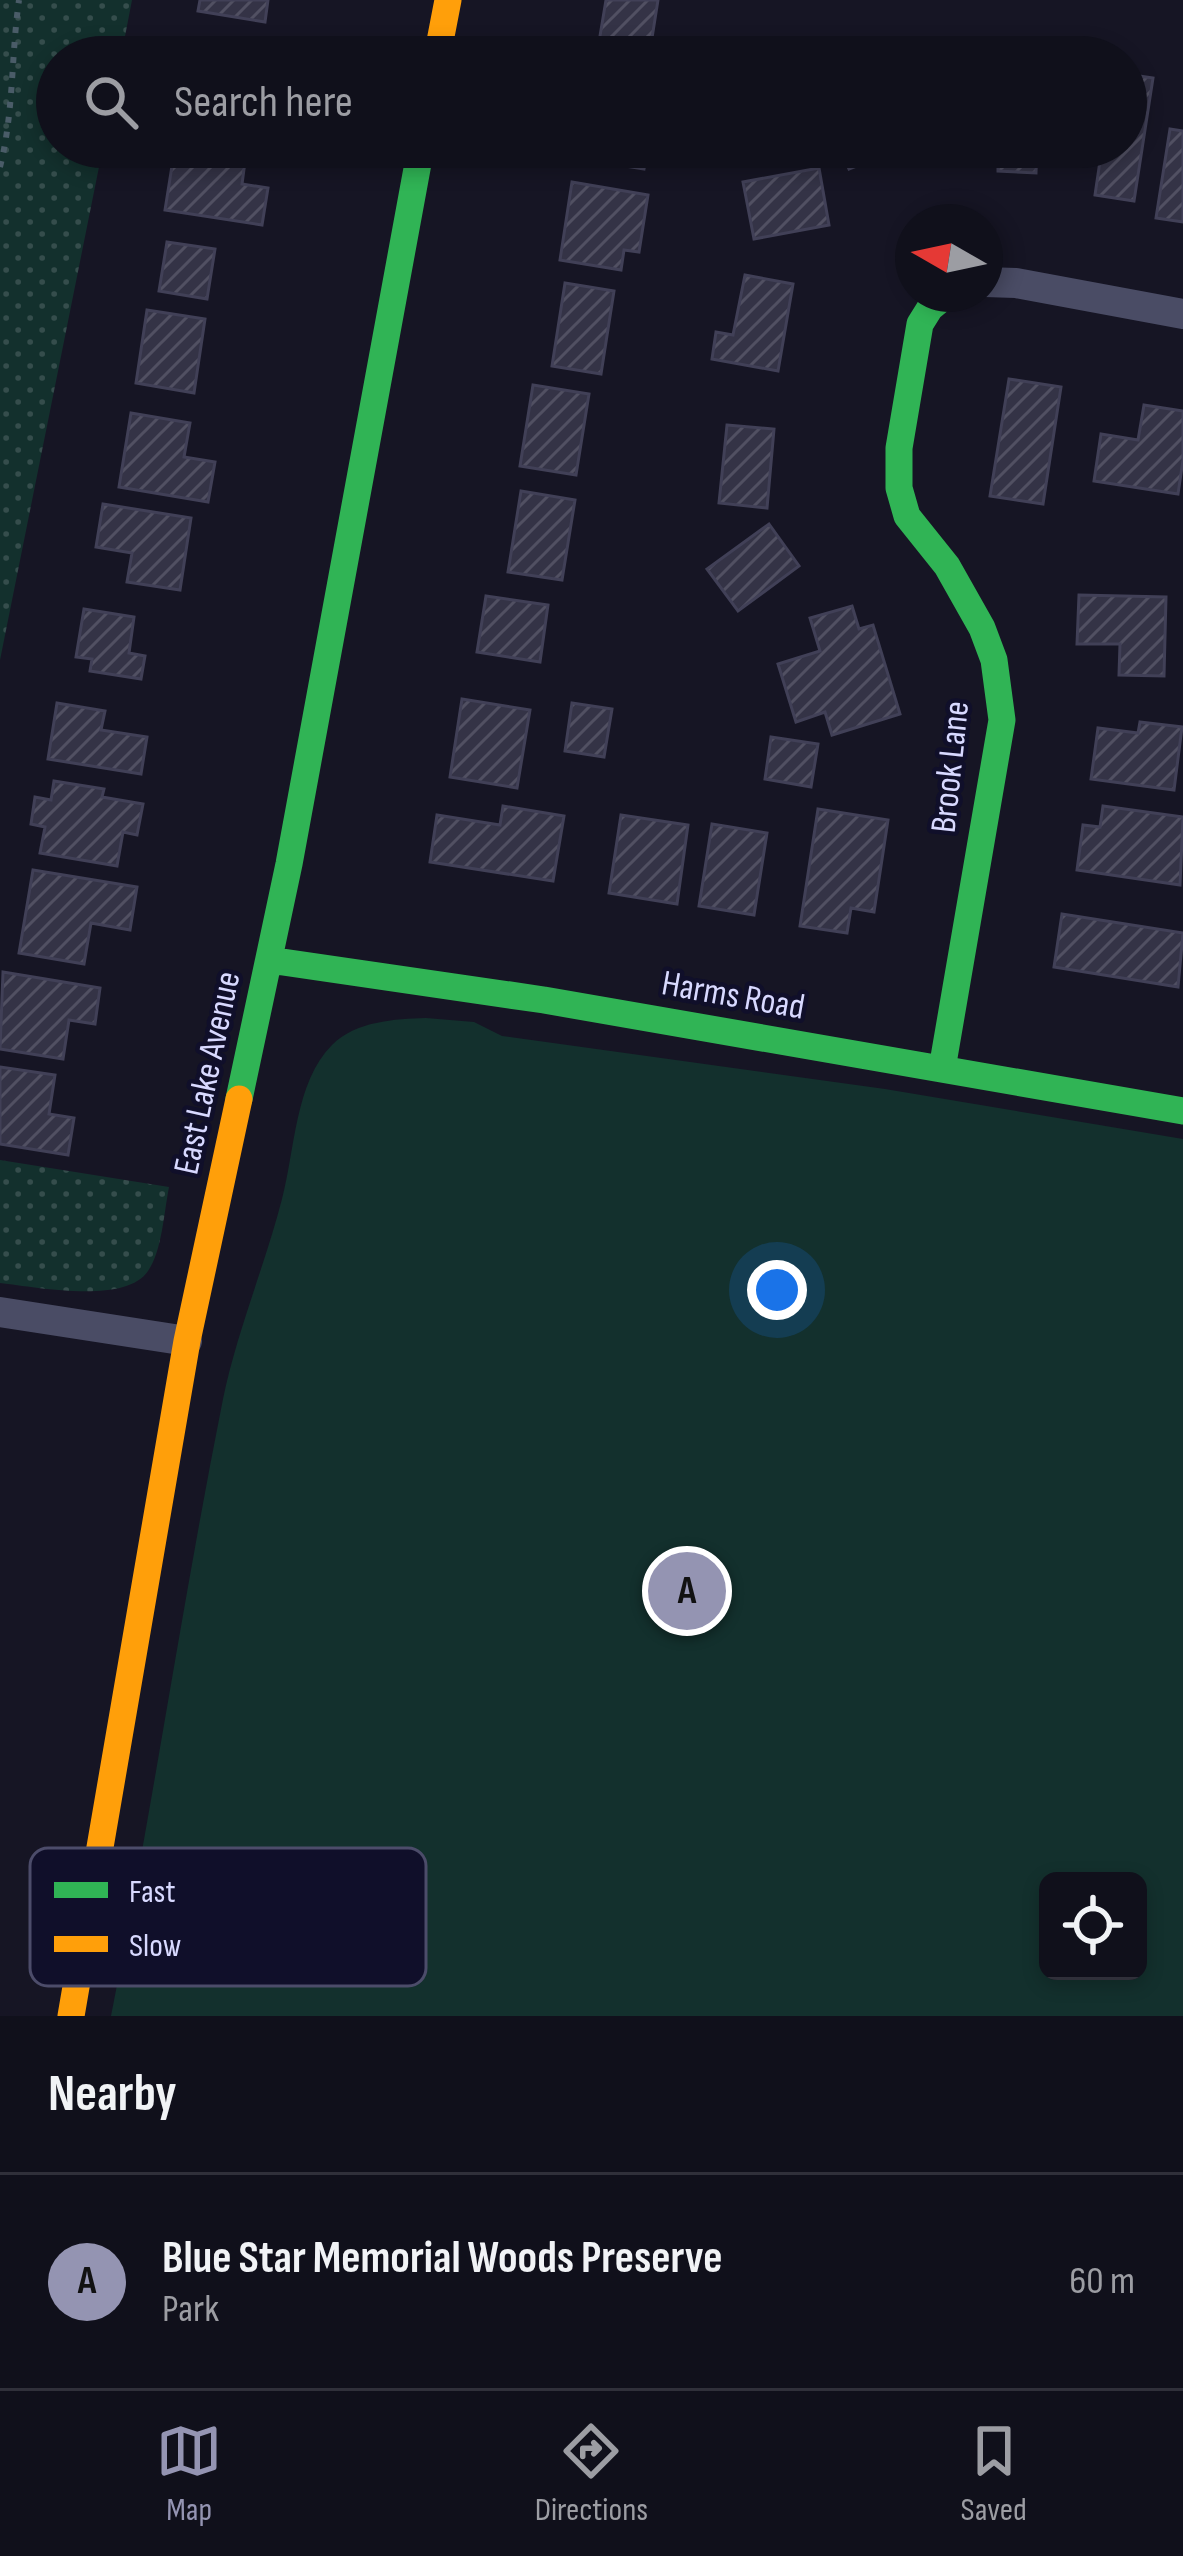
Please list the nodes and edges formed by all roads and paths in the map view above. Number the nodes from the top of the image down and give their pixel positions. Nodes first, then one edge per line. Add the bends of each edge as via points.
1 (19, 0) edge
2 (448, 0) edge
3 (441, 36) edge
4 (0, 167) edge
5 (417, 168) edge
6 (1003, 283) edge
7 (931, 312) edge
8 (1183, 314) edge
9 (269, 960) junction
10 (942, 1069) junction
11 (1183, 1111) edge
12 (0, 1312) edge
13 (187, 1341) junction
14 (100, 1848) edge
15 (76, 1986) edge
16 (71, 2016) edge

1 - 4 path
2 - 3 main road
5 - 9 main road, East Lake Avenue
6 - 8 street
7 - 10 main road, Brook Lane via 914,347 898,488 907,516 982,628 1002,720
9 - 10 main road, Harms Road
9 - 13 main road, East Lake Avenue
10 - 11 main road, Harms Road
12 - 13 street
13 - 14 main road, East Lake Avenue
15 - 16 main road, East Lake Avenue

